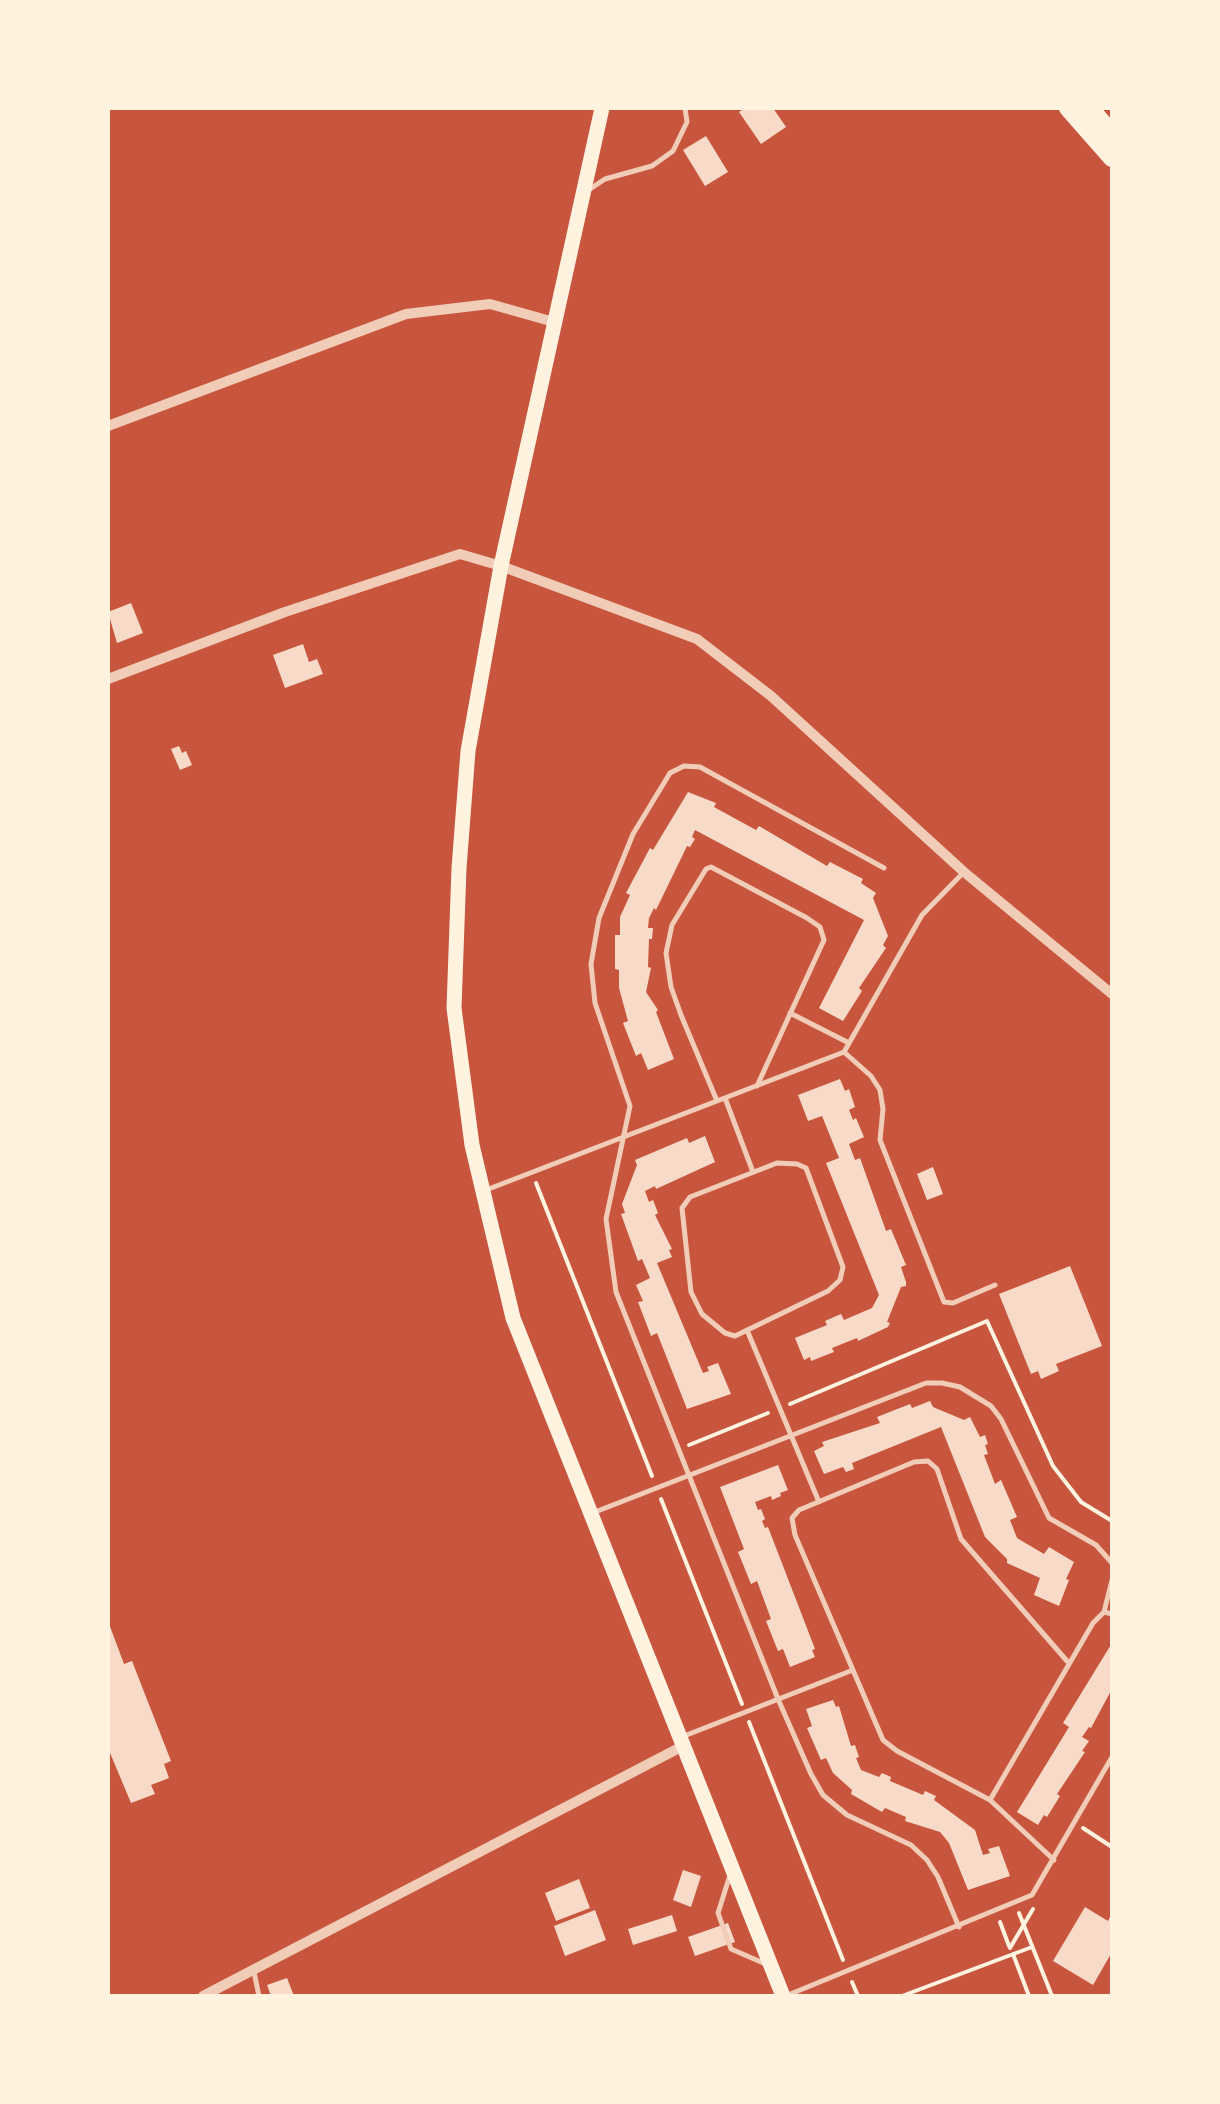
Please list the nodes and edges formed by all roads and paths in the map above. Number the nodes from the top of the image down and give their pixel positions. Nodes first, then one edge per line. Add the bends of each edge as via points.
1 (602, 108) edge
2 (685, 108) edge
3 (1068, 108) edge
4 (1090, 108) edge
5 (1112, 134) edge
6 (1112, 158) edge
7 (583, 194) junction
8 (554, 322) junction
9 (108, 426) edge
10 (500, 566) junction
11 (108, 679) edge
12 (884, 868) dead end
13 (964, 872) junction
14 (1112, 994) edge
15 (790, 1014) junction
16 (850, 1044) junction
17 (844, 1052) junction
18 (756, 1086) junction
19 (725, 1098) junction
20 (717, 1101) junction
21 (624, 1137) junction
22 (753, 1172) junction
23 (532, 1173) junction
24 (483, 1192) junction
25 (995, 1285) dead end
26 (747, 1330) junction
27 (780, 1408) junction
28 (792, 1436) junction
29 (678, 1450) junction
30 (688, 1476) junction
31 (657, 1488) junction
32 (819, 1502) junction
33 (590, 1514) junction
34 (1112, 1522) edge
35 (1112, 1563) edge
36 (1112, 1580) edge
37 (1108, 1613) edge
38 (1068, 1661) junction
39 (853, 1670) junction
40 (778, 1699) junction
41 (745, 1712) junction
42 (680, 1743) junction
43 (1112, 1757) edge
44 (990, 1800) junction
45 (1081, 1827) dead end
46 (1112, 1847) edge
47 (1054, 1860) junction
48 (732, 1871) junction
49 (1016, 1904) junction
50 (996, 1912) junction
51 (959, 1927) junction
52 (1032, 1947) junction
53 (1012, 1954) junction
54 (770, 1966) junction
55 (254, 1969) junction
56 (848, 1972) junction
57 (204, 1996) edge
58 (258, 1996) edge
59 (784, 1996) edge
60 (858, 1996) edge
61 (902, 1996) edge
62 (1029, 1996) edge
63 (1052, 1996) edge

1 - 7 main road
2 - 7 lane via 687,122 674,151
3 - 6 main road
4 - 5 main road
7 - 8 main road
8 - 9 street via 490,304 406,314
8 - 10 main road
10 - 11 street via 460,554
10 - 13 street via 697,639 771,696
10 - 24 main road via 468,750 454,1008
12 - 21 lane via 700,767 670,773 626,850 599,918 592,964 595,1003 630,1106
13 - 14 street
13 - 16 lane via 922,916
15 - 16 lane
15 - 18 lane
15 - 20 lane via 824,940 820,927 706,868 672,925 666,953 676,1001
16 - 17 lane
17 - 18 lane
17 - 25 lane via 880,1090 880,1140 944,1302
18 - 19 lane
19 - 20 lane
19 - 22 lane
20 - 21 lane
21 - 23 lane
21 - 29 lane via 606,1219 616,1292
22 - 26 lane via 690,1198 682,1208 691,1292 702,1314 725,1333
22 - 26 lane via 776,1163 806,1168 844,1266 828,1291
23 - 24 lane
23 - 31 path
24 - 33 main road via 513,1318
26 - 27 lane
27 - 28 lane
27 - 29 path
27 - 34 path via 987,1321 1053,1466 1081,1502
28 - 30 lane
28 - 32 lane
28 - 35 lane via 926,1384 960,1387 1000,1419 1048,1518 1096,1545
29 - 30 lane
30 - 31 lane
30 - 40 lane
31 - 33 lane
31 - 41 path
32 - 38 lane via 928,1461 961,1538
32 - 39 lane via 792,1518 795,1534
33 - 42 main road
36 - 37 lane
37 - 38 lane via 1093,1622
38 - 44 lane
39 - 40 lane
39 - 44 lane via 884,1740
40 - 41 lane
40 - 51 lane via 823,1795 927,1860
41 - 42 lane
41 - 56 path
42 - 48 main road
42 - 55 street
43 - 47 lane
44 - 47 lane
45 - 46 path
47 - 49 lane via 1032,1895
48 - 54 main road
48 - 54 lane via 718,1913 732,1950
49 - 50 lane
49 - 52 path
50 - 51 lane
50 - 53 path
51 - 56 lane
52 - 53 path
52 - 63 path
53 - 61 path
53 - 62 path
54 - 59 main road
55 - 57 street
55 - 58 lane
56 - 59 lane
56 - 60 path

